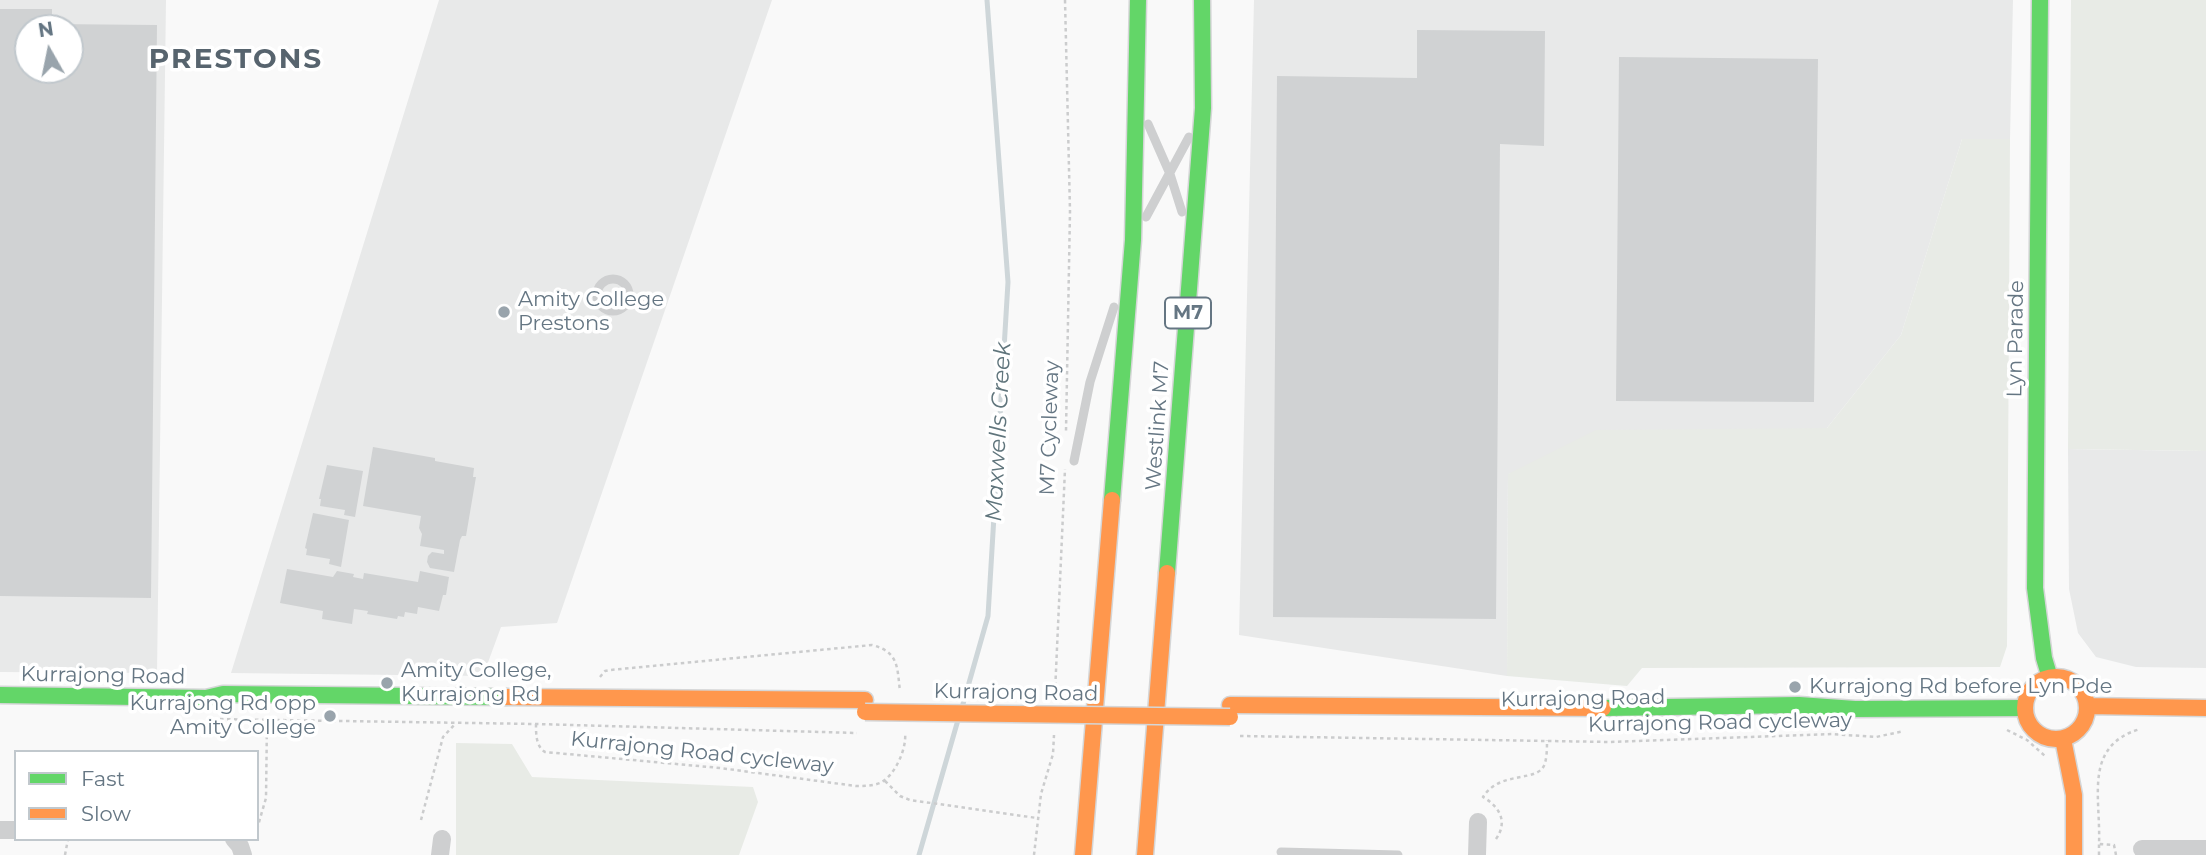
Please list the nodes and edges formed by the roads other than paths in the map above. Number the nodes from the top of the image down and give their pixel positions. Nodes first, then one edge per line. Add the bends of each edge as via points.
1 (1138, 0) edge
2 (1202, 0) edge
3 (2040, 0) edge
4 (1138, 100) junction
5 (1203, 108) junction
6 (1170, 174) junction
7 (1132, 245) junction
8 (1193, 246) junction
9 (1119, 289) dead end
10 (1115, 303) dead end
11 (1069, 460) road end
12 (2050, 678) junction
13 (0, 695) edge
14 (2088, 706) junction
15 (2025, 708) junction
16 (2206, 708) edge
17 (2063, 738) junction
18 (1153, 762) junction
19 (1087, 812) junction
20 (1478, 822) dead end
21 (2142, 849) dead end
22 (2206, 849) edge
23 (1281, 852) dead end
24 (1083, 855) edge
25 (1089, 855) edge
26 (1146, 855) edge
27 (1152, 855) edge
28 (1398, 855) edge
29 (1477, 855) edge
30 (2074, 855) edge

1 - 4 main road, Westlink M7
2 - 5 main road, Westlink M7 / M7
3 - 12 main road, Lyn Parade via 2035,588
4 - 6 lane
4 - 7 main road, Westlink M7
5 - 6 lane
5 - 8 main road, Westlink M7 / M7
6 - 7 lane
6 - 8 lane
7 - 9 lane
7 - 19 main road, Westlink M7
8 - 18 main road, Westlink M7 / M7
10 - 11 lane
12 - 14 main road via 2075,683
12 - 15 main road via 2030,691
13 - 15 main road, Kurrajong Road via 206,698 223,694 1230,711 1799,705 1826,709
14 - 16 main road
14 - 17 main road via 2080,729
15 - 17 main road via 2039,734
17 - 30 main road via 2074,795
18 - 26 main road, Westlink M7 / M7
18 - 27 main road
19 - 24 main road, Westlink M7
19 - 25 main road
20 - 29 street
21 - 22 street
23 - 28 lane

